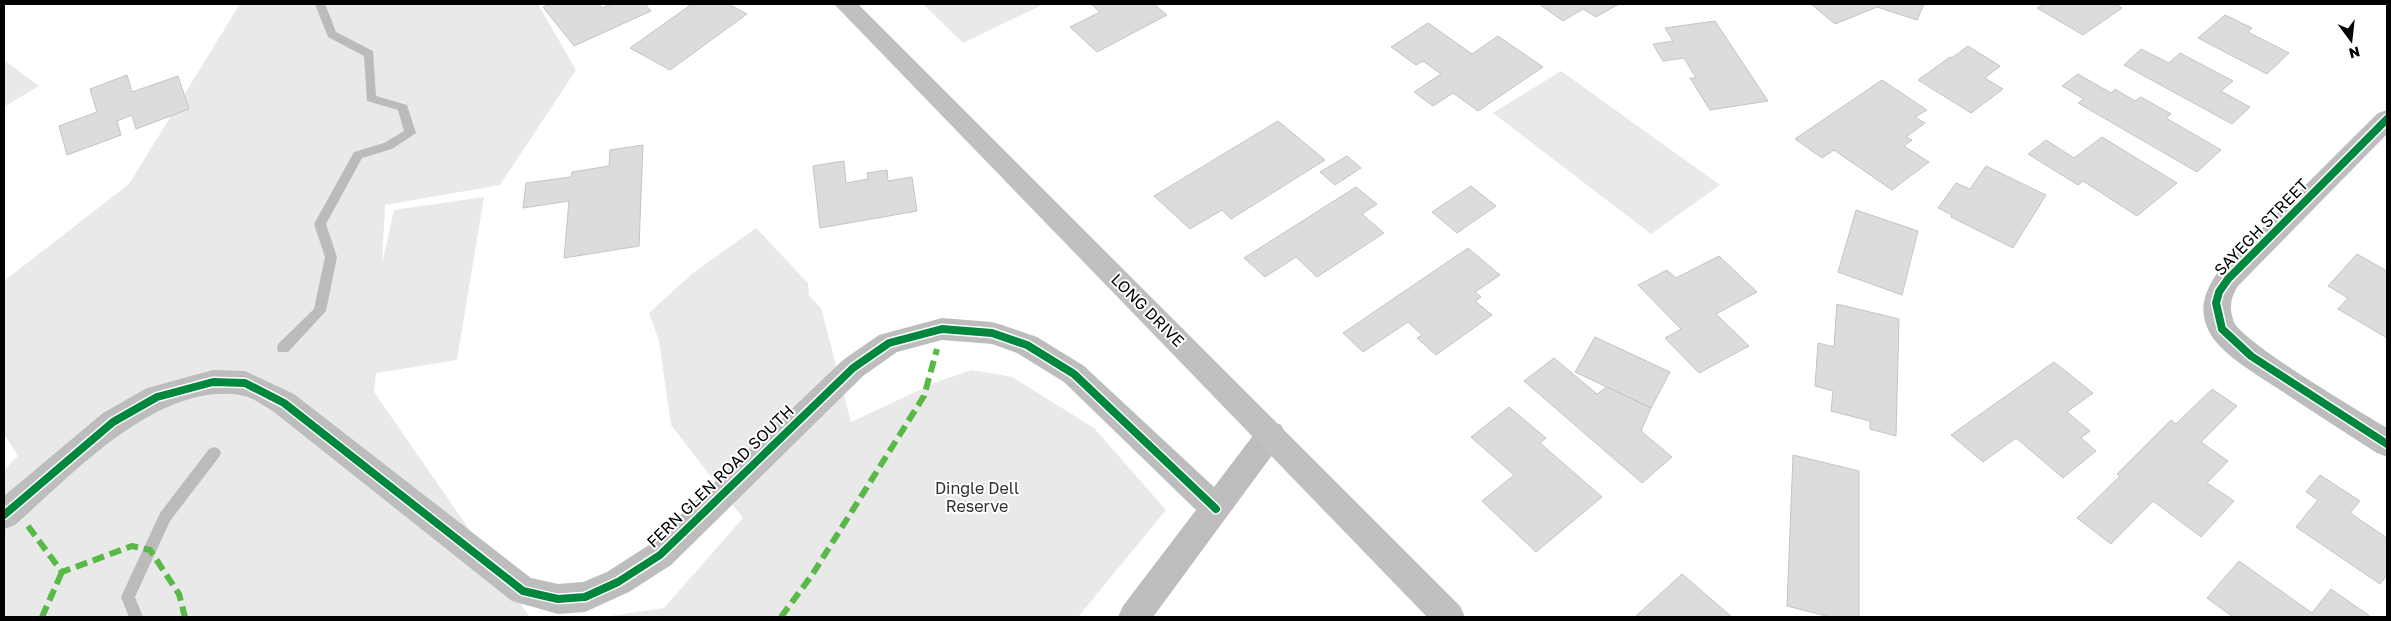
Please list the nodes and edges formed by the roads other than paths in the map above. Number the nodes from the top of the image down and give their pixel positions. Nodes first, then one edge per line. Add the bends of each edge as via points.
1 (845, 4) edge
2 (2387, 119) edge
3 (1271, 434) junction
4 (2387, 444) edge
5 (1216, 509) junction
6 (4, 514) edge
7 (1134, 617) edge
8 (1449, 617) edge

1 - 3 street, LONG DRIVE
2 - 4 street, SAYEGH STREET via 2228,279 2216,303 2222,329 2251,356
3 - 5 street
3 - 8 street, LONG DRIVE
5 - 6 street, FERN GLEN ROAD SOUTH via 1074,374 1027,345 992,333 942,329 889,343 853,368 660,555 618,582 585,597 558,599 523,590 284,403 246,383 214,382 157,397 113,422
5 - 7 street

